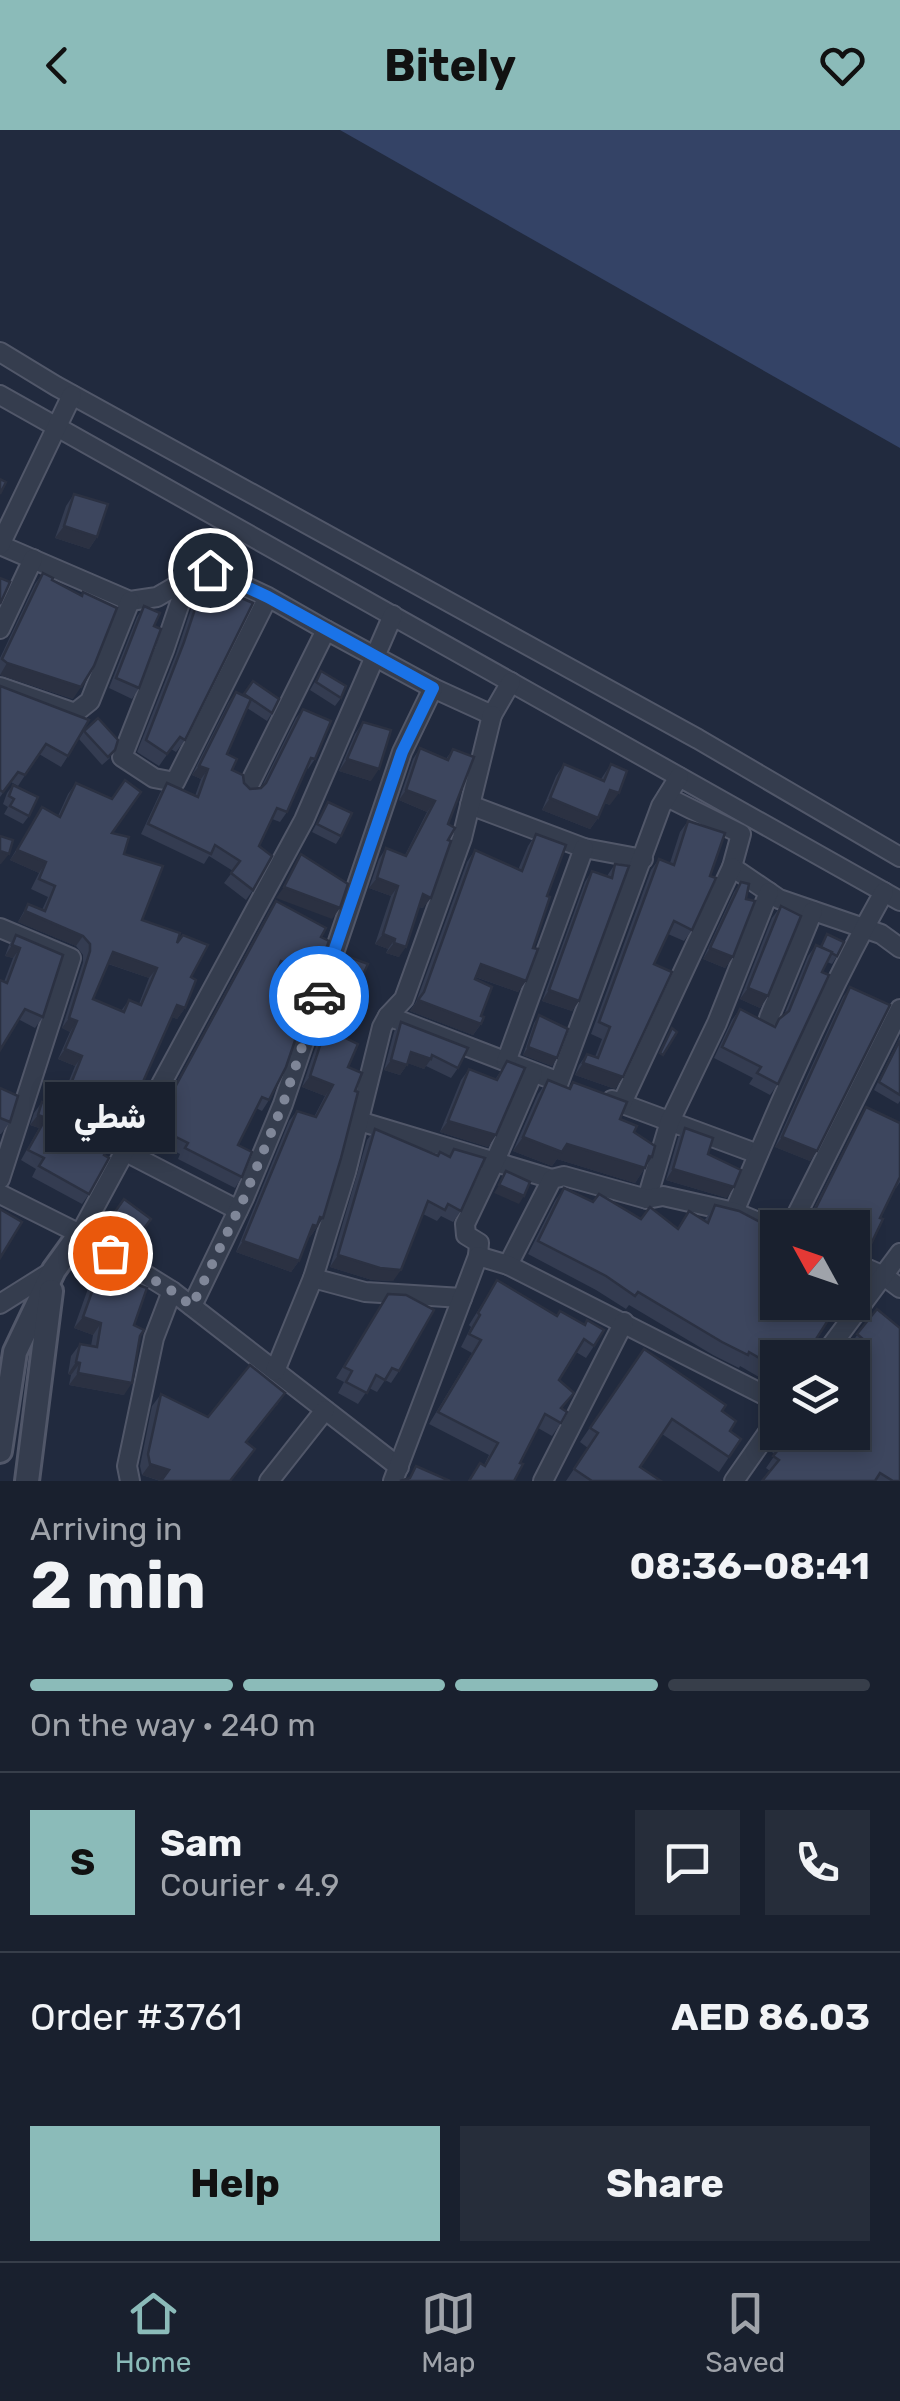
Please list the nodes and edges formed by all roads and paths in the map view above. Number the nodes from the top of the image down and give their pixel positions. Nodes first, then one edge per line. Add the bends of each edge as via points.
1 (0, 352) edge
2 (0, 395) edge
3 (72, 395) junction
4 (57, 426) junction
5 (0, 545) edge
6 (33, 560) junction
7 (188, 579) junction
8 (268, 597) junction
9 (130, 601) junction
10 (393, 615) junction
11 (0, 629) edge
12 (326, 630) junction
13 (374, 655) junction
14 (510, 682) junction
15 (0, 687) edge
16 (433, 688) junction
17 (492, 715) junction
18 (679, 777) junction
19 (248, 787) edge
20 (667, 798) junction
21 (470, 805) junction
22 (584, 848) junction
23 (900, 857) edge
24 (644, 859) junction
25 (732, 867) junction
26 (769, 892) junction
27 (892, 897) edge
28 (814, 911) junction
29 (0, 928) edge
30 (864, 928) junction
31 (900, 948) edge
32 (900, 1009) edge
33 (388, 1016) junction
34 (770, 1018) dead end
35 (506, 1062) junction
36 (533, 1073) junction
37 (575, 1087) junction
38 (622, 1103) junction
39 (670, 1120) junction
40 (359, 1121) junction
41 (124, 1151) junction
42 (758, 1154) junction
43 (496, 1162) junction
44 (0, 1178) edge
45 (552, 1179) junction
46 (0, 1194) edge
47 (648, 1199) junction
48 (238, 1210) junction
49 (799, 1210) edge
50 (734, 1212) junction
51 (760, 1223) edge
52 (80, 1234) junction
53 (900, 1253) edge
54 (478, 1256) junction
55 (508, 1264) junction
56 (54, 1270) junction
57 (870, 1270) edge
58 (884, 1276) junction
59 (313, 1278) junction
60 (900, 1288) edge
61 (172, 1291) junction
62 (462, 1298) junction
63 (0, 1304) edge
64 (192, 1306) junction
65 (624, 1322) junction
66 (836, 1340) edge
67 (276, 1371) junction
68 (760, 1393) edge
69 (325, 1410) junction
70 (760, 1444) edge
71 (0, 1451) edge
72 (396, 1474) edge
73 (27, 1481) edge
74 (130, 1481) edge
75 (269, 1481) edge
76 (543, 1481) edge
77 (734, 1481) edge

1 - 3 street
2 - 4 street
3 - 4 street
3 - 23 street
4 - 5 street
4 - 10 street
5 - 6 street
6 - 9 street
6 - 11 street
7 - 8 street via 210,570
7 - 8 street via 122,757 154,778 175,782
7 - 9 street via 157,597
8 - 12 street
9 - 15 street via 90,701 75,713
10 - 13 street
10 - 14 street
12 - 13 street
12 - 19 street
13 - 16 street
13 - 41 street via 304,820
14 - 17 street
14 - 18 street
16 - 17 street
16 - 48 street via 402,752 283,1104
17 - 21 street
18 - 20 street
18 - 27 street
20 - 24 street
20 - 25 street via 741,834
21 - 22 street
21 - 33 street via 404,999
22 - 24 street
22 - 35 street
24 - 37 street
25 - 26 street
25 - 38 street
26 - 28 street
26 - 39 street via 718,1023
27 - 30 street
28 - 30 street
28 - 34 street
29 - 44 street via 71,958
30 - 31 street
30 - 42 street
32 - 49 street
33 - 35 street
33 - 40 street
35 - 36 street
36 - 37 street
36 - 43 street
37 - 38 street
38 - 39 street
39 - 42 street
39 - 47 street
40 - 43 street
40 - 59 street
41 - 48 street
41 - 52 street
42 - 50 street
43 - 45 street
43 - 54 street via 465,1224 466,1235 479,1243
45 - 47 street via 564,1176
45 - 55 street
46 - 52 street
47 - 50 street via 663,1196
48 - 64 street
50 - 51 street
52 - 56 street
52 - 61 street
53 - 58 street
54 - 55 street
54 - 62 street
55 - 65 street
56 - 63 street
56 - 71 street via 15,1352
56 - 73 street
57 - 58 street
58 - 60 street
58 - 66 street
59 - 62 street via 365,1292
59 - 67 street
61 - 64 street
61 - 74 street via 154,1338 126,1466
62 - 72 street
64 - 67 street
65 - 68 street
65 - 76 street
67 - 69 street
69 - 72 street
69 - 75 street
70 - 77 street

